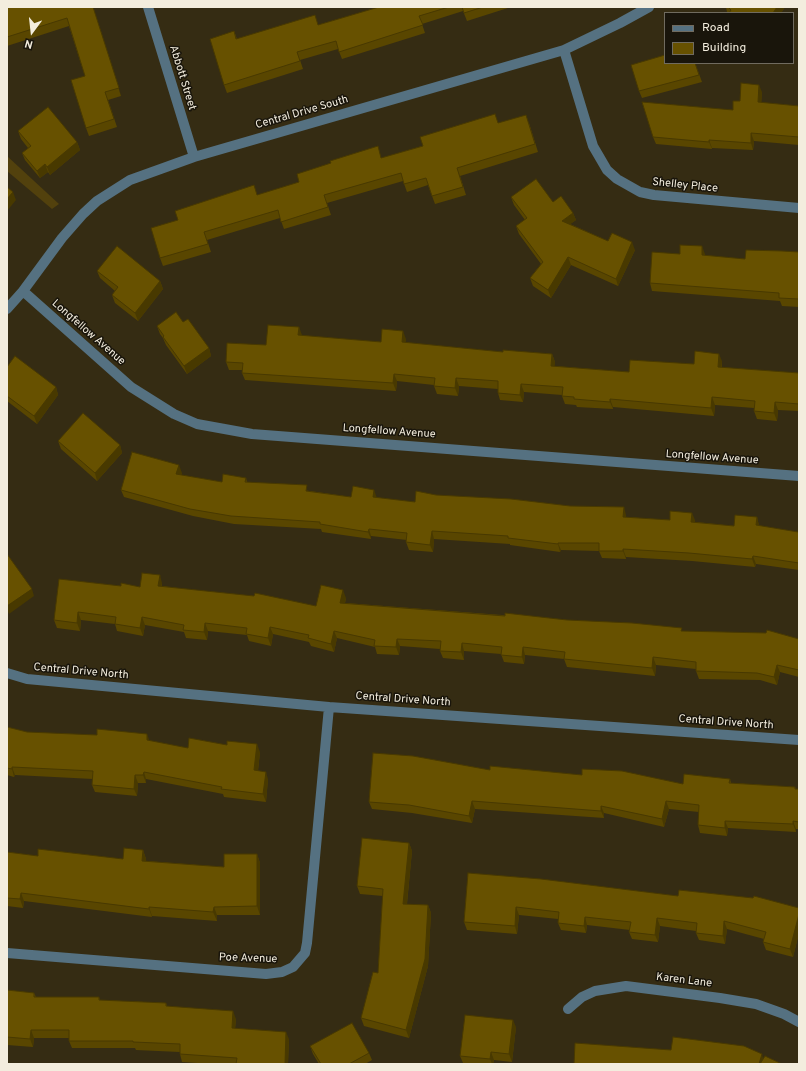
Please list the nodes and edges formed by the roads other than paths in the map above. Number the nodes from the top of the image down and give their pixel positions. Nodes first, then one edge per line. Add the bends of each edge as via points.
1 (148, 7) edge
2 (649, 7) edge
3 (564, 50) junction
4 (194, 156) junction
5 (799, 208) edge
6 (23, 291) junction
7 (7, 308) edge
8 (799, 476) edge
9 (7, 673) edge
10 (329, 707) junction
11 (799, 740) edge
12 (7, 953) edge
13 (568, 1009) dead end
14 (799, 1022) edge

1 - 4 street, Abbott Street
2 - 3 street, Central Drive South via 620,24
3 - 4 street, Central Drive South
3 - 5 street, Shelley Place via 593,146 603,164 617,179 640,192 659,196
4 - 6 street, Central Drive South via 130,180 97,201 62,238
6 - 7 street, Central Drive South
6 - 8 street, Longfellow Avenue via 131,387 174,414 197,424 252,434
9 - 10 street, Central Drive North via 27,679
10 - 11 street, Central Drive North
10 - 12 street, Poe Avenue via 307,943 302,958 293,967 275,974 259,974
13 - 14 street, Karen Lane via 595,990 626,986 756,1004

